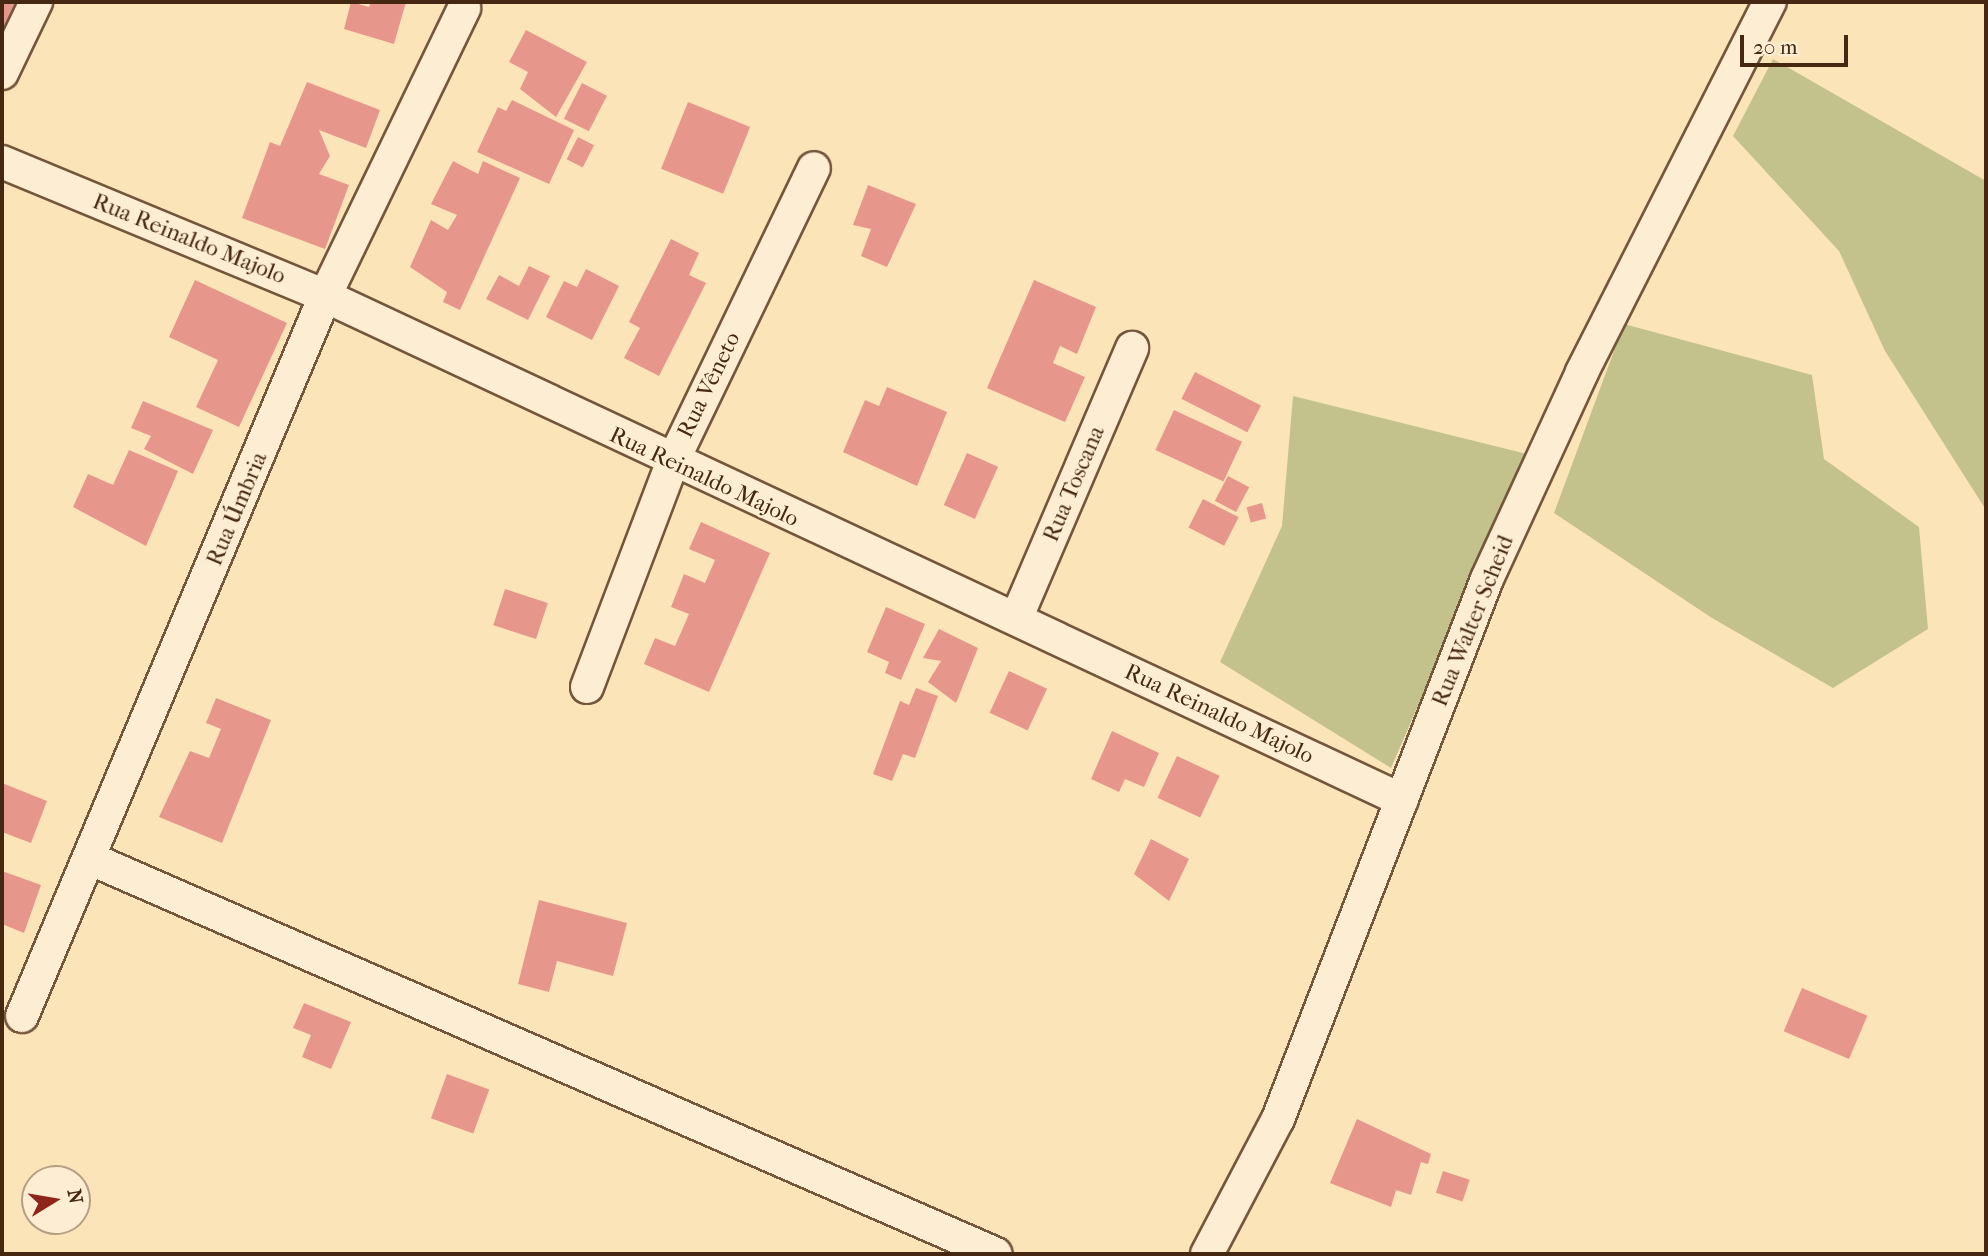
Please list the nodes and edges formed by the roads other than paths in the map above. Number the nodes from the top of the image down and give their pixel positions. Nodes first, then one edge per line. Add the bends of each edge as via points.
1 (36, 2) edge
2 (1770, 2) edge
3 (464, 8) dead end
4 (2, 73) edge
5 (2, 162) edge
6 (814, 168) dead end
7 (325, 296) junction
8 (1132, 348) dead end
9 (672, 463) junction
10 (1016, 619) junction
11 (587, 687) dead end
12 (1402, 800) junction
13 (91, 859) junction
14 (22, 1016) dead end
15 (996, 1254) edge
16 (1207, 1254) edge

1 - 4 street
2 - 12 street, Rua Walter Scheid via 1537,469 1487,579
3 - 7 street, Rua Úmbria
5 - 7 street, Rua Reinaldo Majolo
6 - 9 street, Rua Vêneto
7 - 9 street, Rua Reinaldo Majolo
7 - 13 street, Rua Úmbria
8 - 10 street, Rua Toscana
9 - 10 street, Rua Reinaldo Majolo
9 - 11 street, Rua Vêneto
10 - 12 street, Rua Reinaldo Majolo
12 - 16 street, Rua Walter Scheid via 1279,1119
13 - 14 street, Rua Úmbria
13 - 15 street

